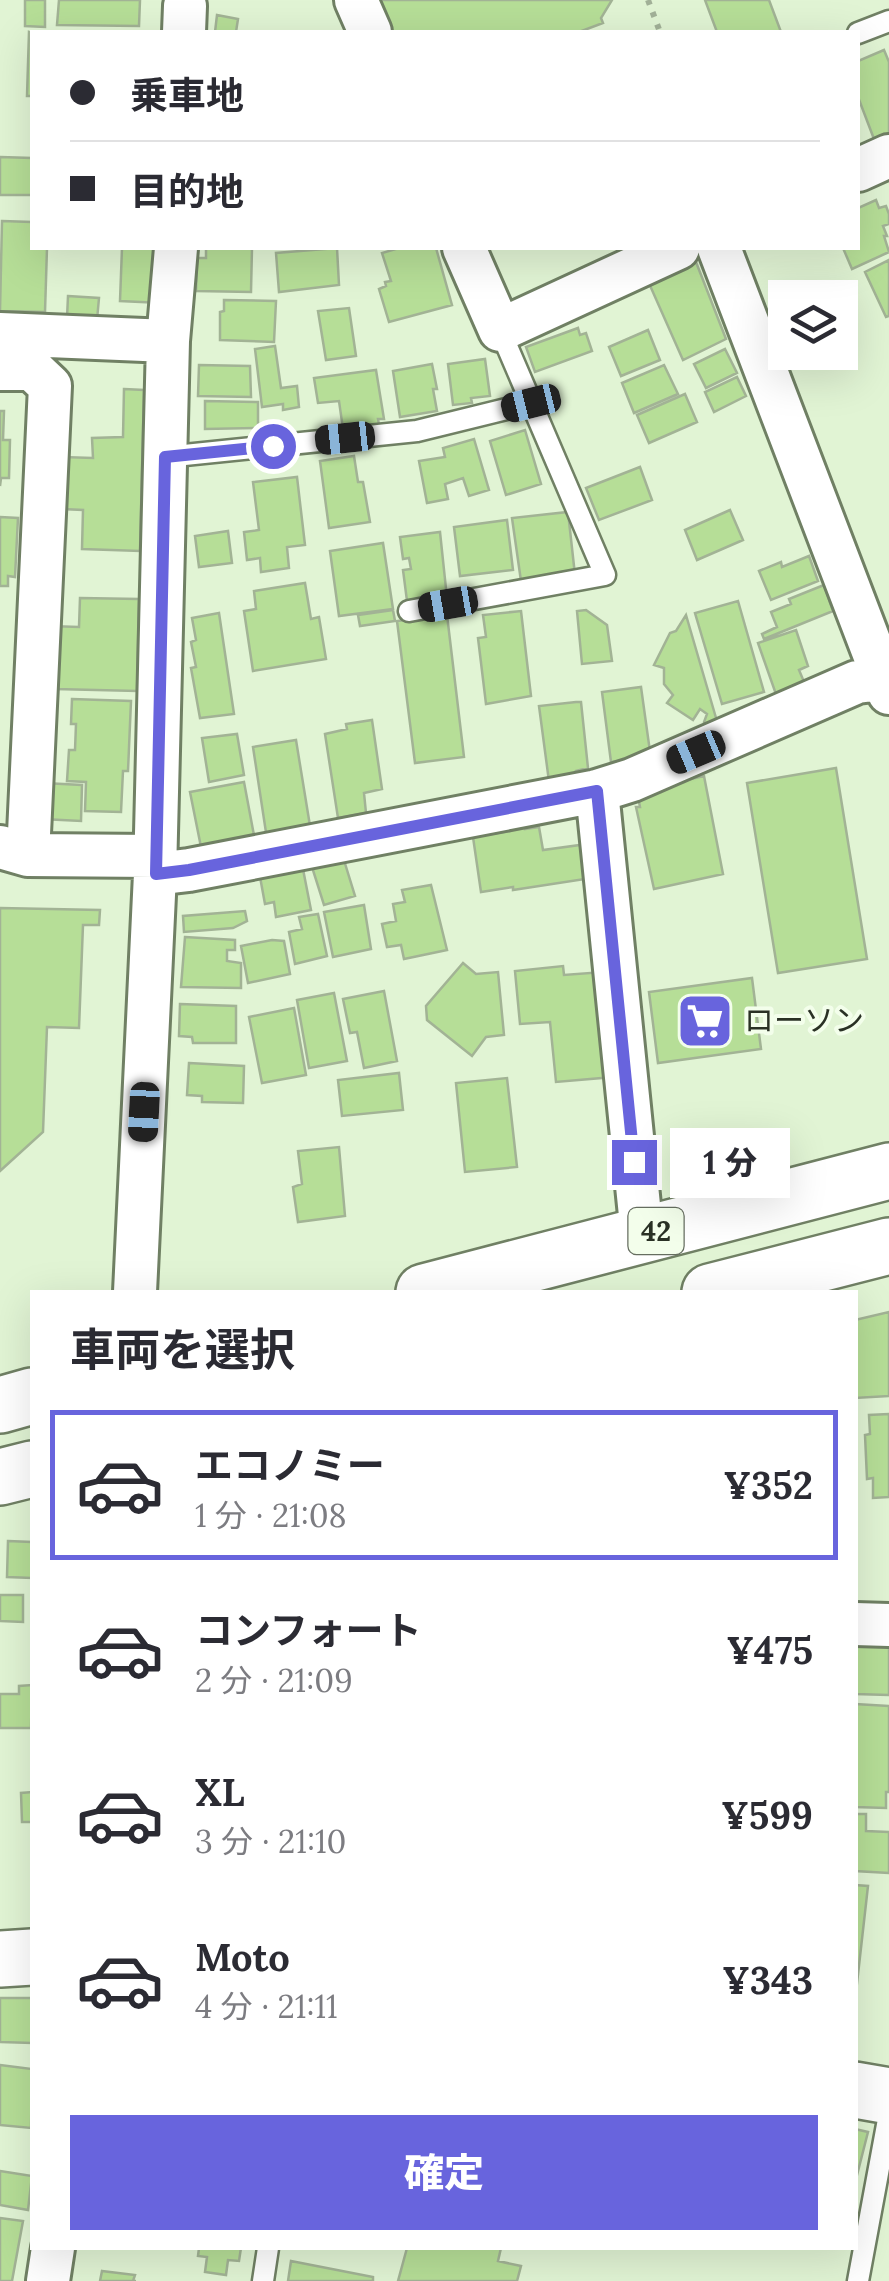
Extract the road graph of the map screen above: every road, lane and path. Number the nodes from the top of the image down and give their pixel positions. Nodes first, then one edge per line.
1 (356, 0) edge
2 (648, 0) edge
3 (889, 21) edge
4 (369, 30) edge
5 (659, 30) edge
6 (860, 32) edge
7 (889, 156) edge
8 (860, 169) edge
9 (176, 250) edge
10 (465, 250) edge
11 (669, 250) edge
12 (720, 250) edge
13 (607, 263) edge
14 (500, 330) junction
15 (0, 334) edge
16 (168, 341) junction
17 (0, 369) edge
18 (531, 403) junction
19 (165, 457) junction
20 (409, 611) dead end
21 (887, 683) edge
22 (597, 791) junction
23 (14, 851) edge
24 (156, 865) junction
25 (889, 1171) edge
26 (642, 1235) junction
27 (889, 1246) edge
28 (135, 1290) edge
29 (432, 1290) edge
30 (718, 1290) edge
31 (30, 1397) edge
32 (0, 1405) edge
33 (30, 1470) edge
34 (0, 1478) edge
35 (858, 1624) edge
36 (889, 1626) edge
37 (30, 1957) edge
38 (0, 1959) edge
39 (858, 2091) edge
40 (889, 2096) edge
41 (889, 2114) edge
42 (54, 2250) edge
43 (268, 2250) edge
44 (48, 2281) edge
45 (263, 2281) edge
46 (858, 2281) edge

1 - 4 street
2 - 5 path
3 - 6 lane
7 - 8 street
9 - 16 street
10 - 14 street
11 - 13 street
12 - 21 street
13 - 14 street
14 - 18 lane
15 - 16 street
16 - 19 street
17 - 23 street
18 - 19 lane
18 - 20 lane
19 - 24 street
21 - 22 street
22 - 24 street
22 - 26 street
23 - 24 street
24 - 28 street
25 - 26 main road, 42
26 - 29 main road, 42
27 - 30 main road
31 - 32 main road
33 - 34 main road
35 - 36 street
37 - 38 main road
39 - 40 main road
41 - 46 lane
42 - 44 street
43 - 45 lane

